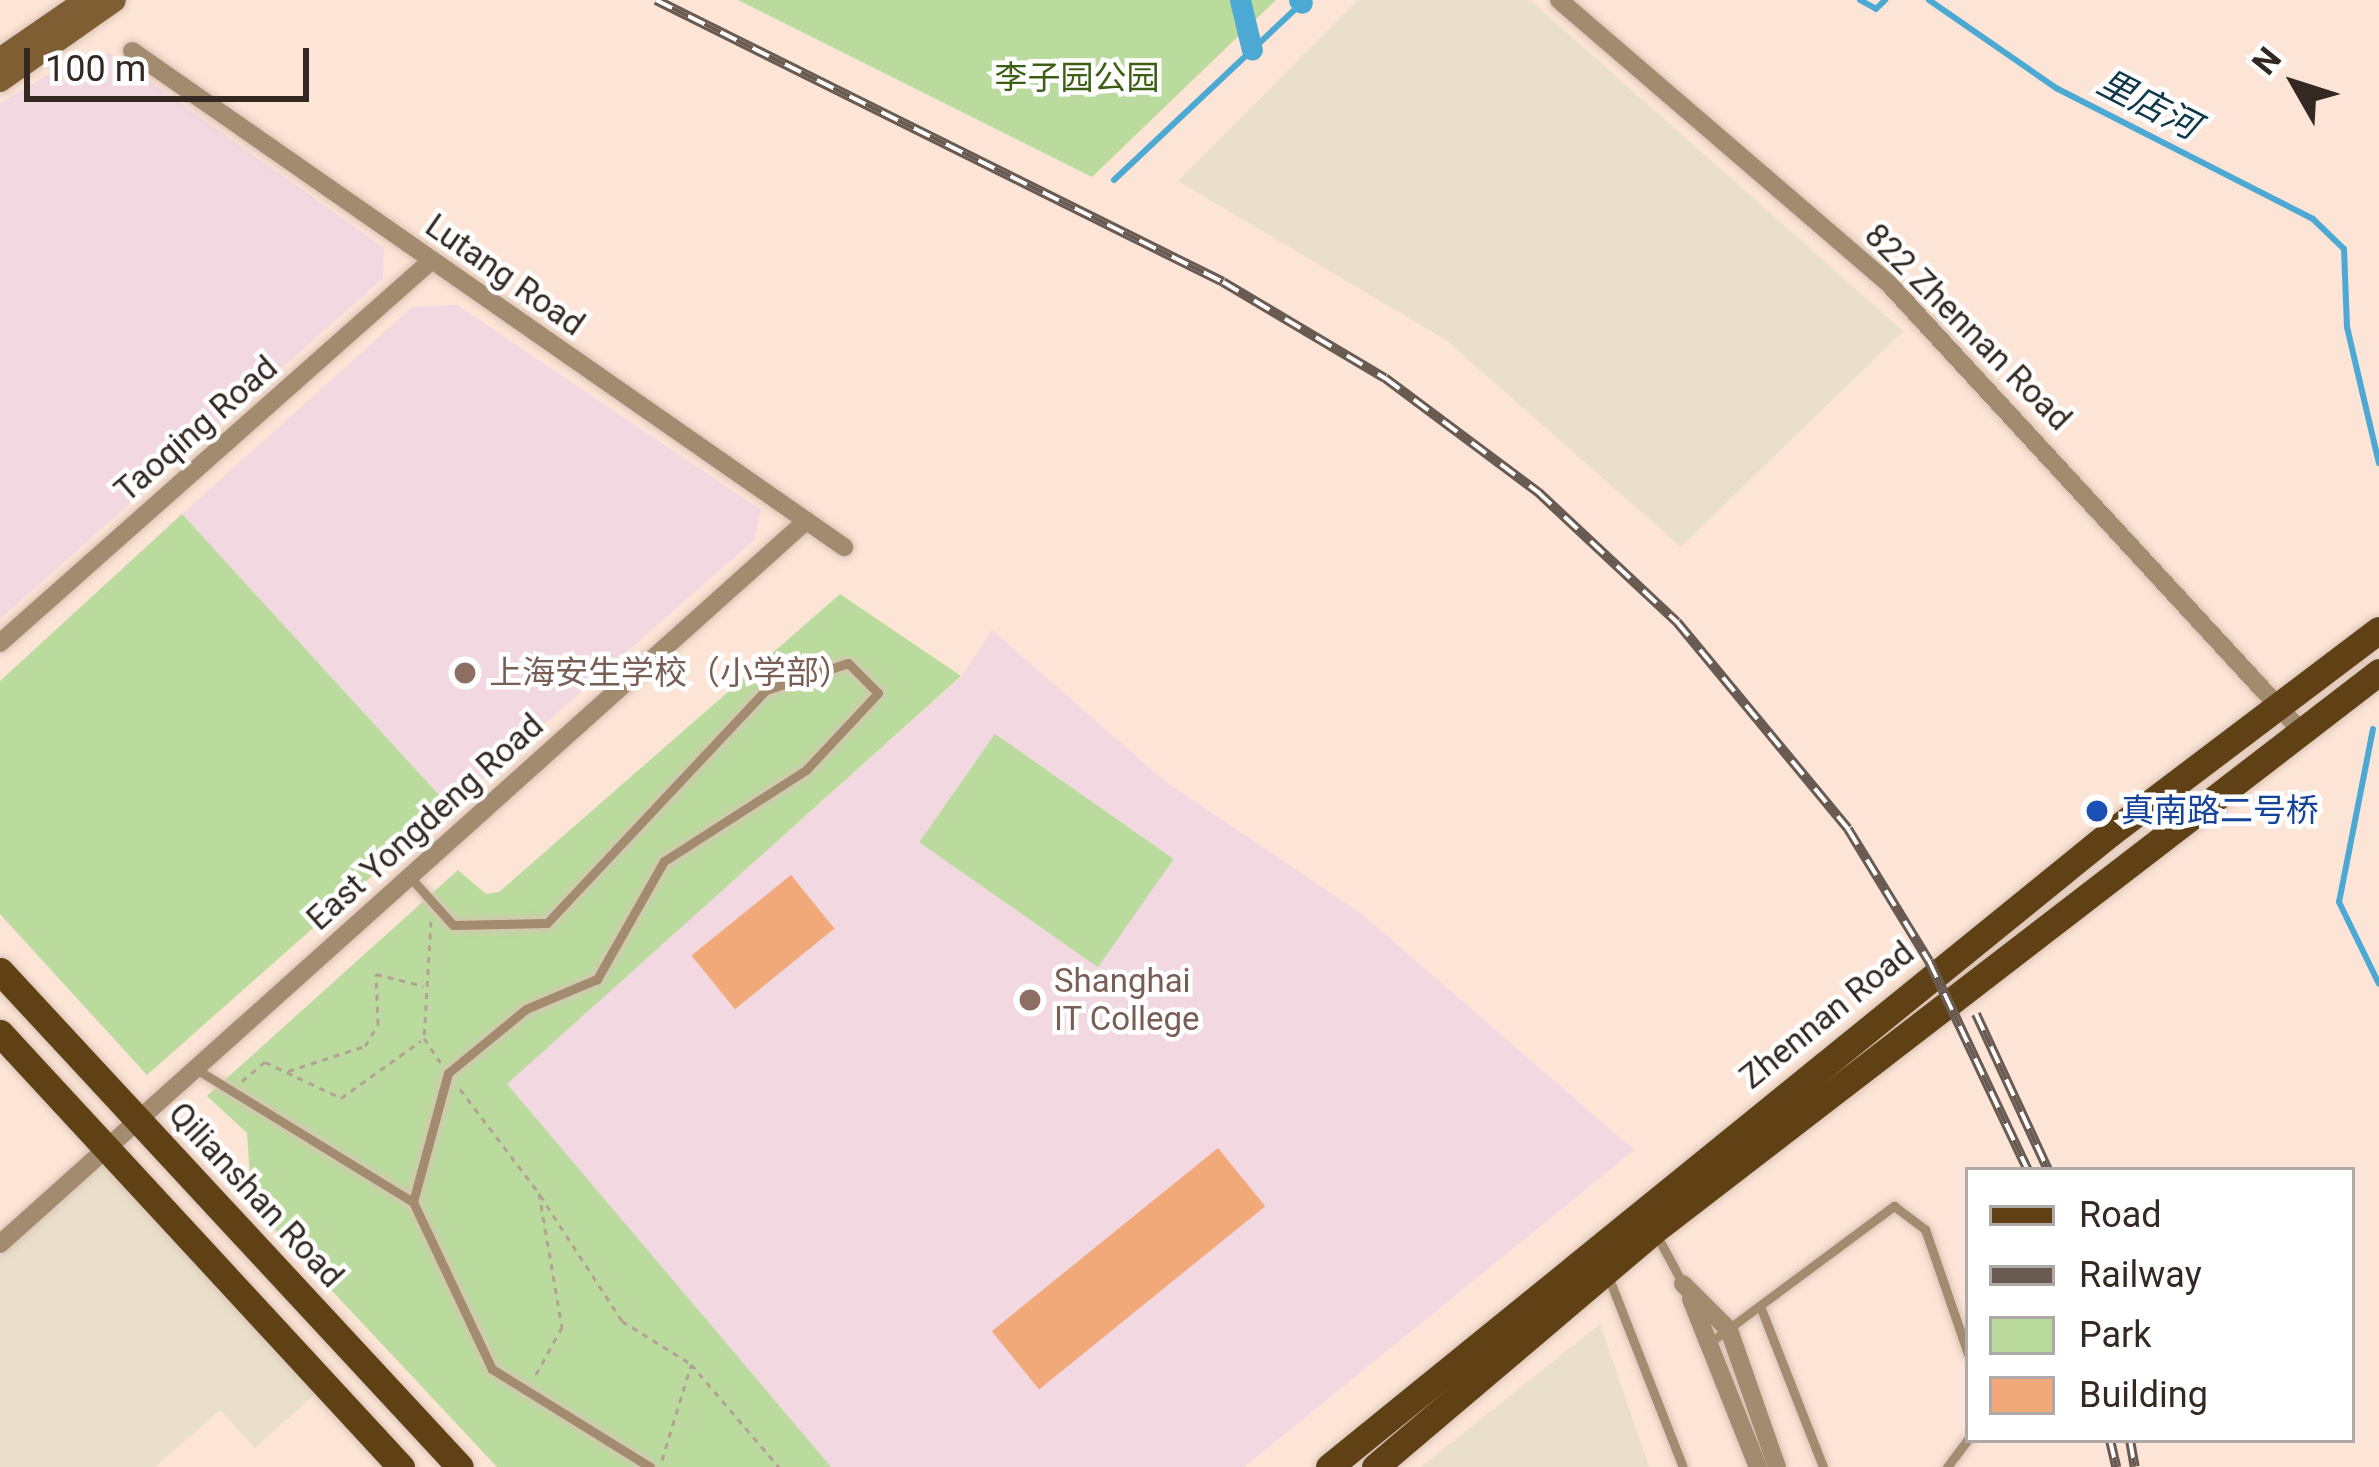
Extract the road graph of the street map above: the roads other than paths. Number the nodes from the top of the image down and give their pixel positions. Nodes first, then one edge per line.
1 (114, 0) edge
2 (1559, 0) edge
3 (68, 5) edge
4 (132, 51) dead end
5 (0, 60) edge
6 (0, 80) edge
7 (432, 260) junction
8 (806, 521) junction
9 (844, 547) dead end
10 (2379, 630) edge
11 (0, 643) edge
12 (2379, 672) edge
13 (2279, 705) junction
14 (2300, 730) junction
15 (409, 876) junction
16 (0, 971) edge
17 (0, 1033) edge
18 (195, 1068) junction
19 (137, 1120) junction
20 (107, 1147) junction
21 (413, 1202) junction
22 (1647, 1222) junction
23 (0, 1244) edge
24 (1602, 1260) junction
25 (1683, 1284) joint
26 (1760, 1306) junction
27 (1720, 1336) junction
28 (1965, 1345) edge
29 (401, 1467) edge
30 (460, 1467) edge
31 (650, 1467) edge
32 (1329, 1467) edge
33 (1375, 1467) edge
34 (1683, 1467) edge
35 (1758, 1467) edge
36 (1778, 1467) edge
37 (1823, 1467) edge

1 - 6 main road
2 - 13 street, 822 Zhennan Road
3 - 5 main road
4 - 7 street, Lutang Road
7 - 8 street, Lutang Road
7 - 11 street, Taoqing Road
8 - 9 street, Lutang Road
8 - 15 street, East Yongdeng Road
10 - 13 main road, Zhennan Road
12 - 14 main road, Zhennan Road
13 - 14 street, 822 Zhennan Road
13 - 22 main road, Zhennan Road
14 - 22 main road, Zhennan Road
15 - 18 street, East Yongdeng Road
15 - 21 lane
16 - 19 main road, Qilianshan Road
17 - 20 main road
18 - 19 street, East Yongdeng Road
18 - 21 lane
19 - 20 street, East Yongdeng Road
19 - 30 main road, Qilianshan Road
20 - 23 street, East Yongdeng Road
20 - 29 main road
21 - 31 lane
22 - 24 main road, Zhennan Road
22 - 25 lane
24 - 32 main road, Zhennan Road
24 - 33 main road, Zhennan Road
24 - 34 lane
25 - 27 street
26 - 27 lane
26 - 28 lane
26 - 37 lane
27 - 35 street
27 - 36 street

